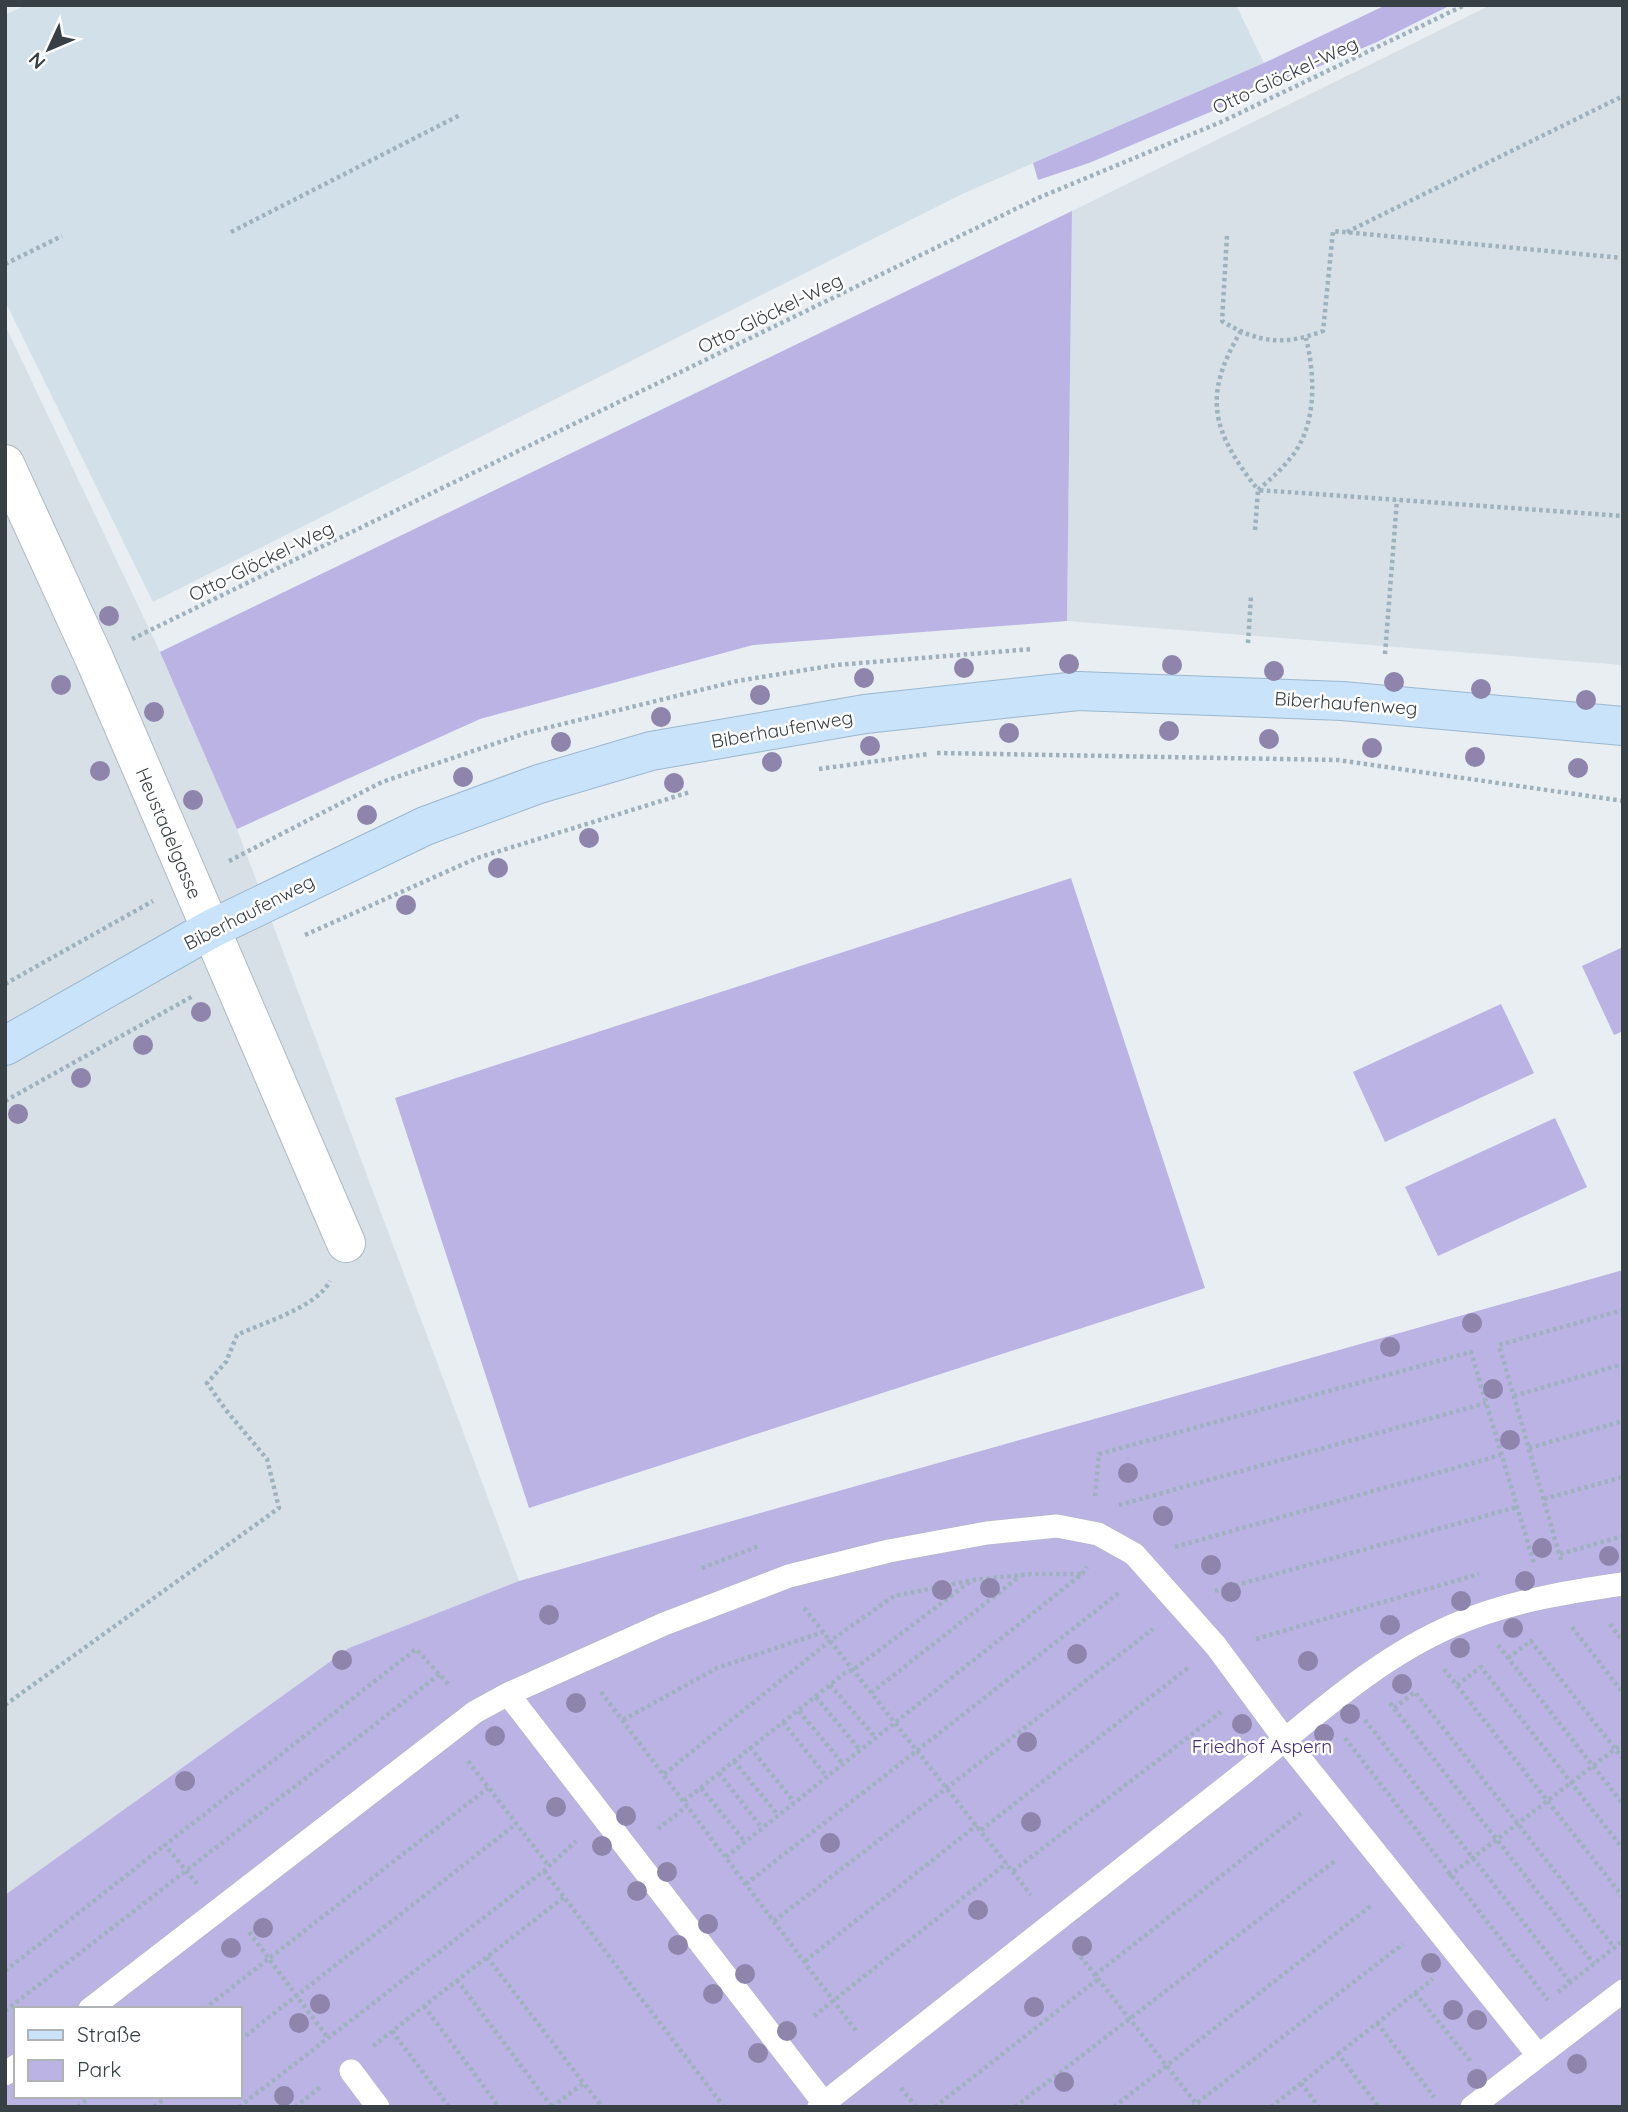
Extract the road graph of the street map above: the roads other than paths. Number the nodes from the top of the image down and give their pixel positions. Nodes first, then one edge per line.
1 (5, 464) edge
2 (1623, 726) edge
3 (211, 929) junction
4 (5, 1046) edge
5 (346, 1243) road end
6 (1623, 1584) edge
7 (508, 1694) junction
8 (1286, 1741) junction
9 (1623, 1991) edge
10 (93, 2007) edge
11 (1538, 2055) junction
12 (351, 2071) dead end
13 (823, 2105) edge
14 (378, 2107) edge
15 (1472, 2107) edge

1 - 3 street, Heustadelgasse
2 - 3 main road, Biberhaufenweg
3 - 4 main road, Biberhaufenweg
3 - 5 street, Heustadelgasse
6 - 8 lane
7 - 8 lane
7 - 10 lane
7 - 13 lane
8 - 11 lane
8 - 13 lane
9 - 11 lane
11 - 15 lane
12 - 14 lane

